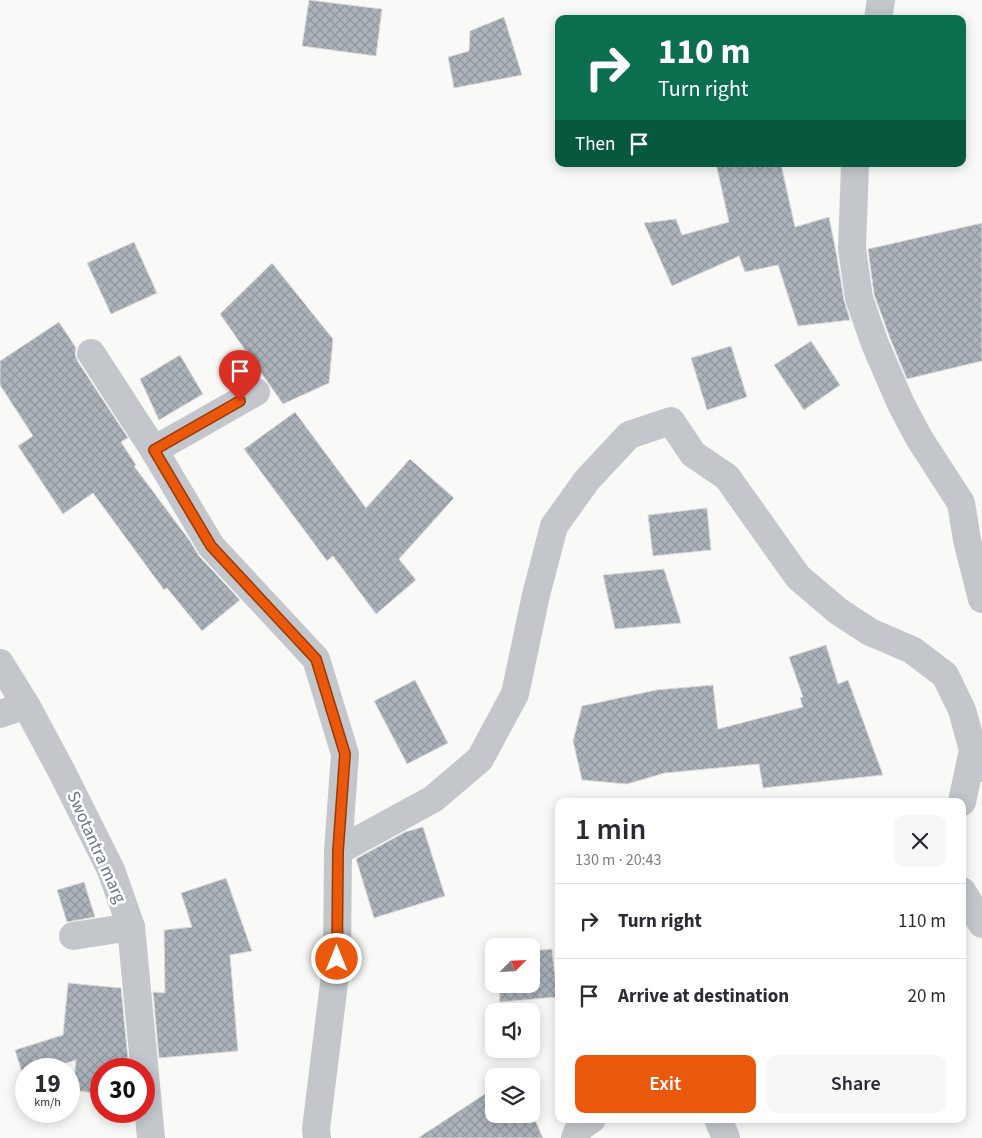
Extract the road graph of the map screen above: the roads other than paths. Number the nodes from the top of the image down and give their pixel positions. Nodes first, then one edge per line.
1 (881, 0) edge
2 (879, 15) edge
3 (855, 167) edge
4 (92, 352) dead end
5 (256, 392) dead end
6 (154, 450) junction
7 (982, 599) edge
8 (0, 663) edge
9 (26, 705) junction
10 (0, 714) edge
11 (979, 751) edge
12 (963, 798) edge
13 (338, 851) junction
14 (966, 898) edge
15 (982, 924) edge
16 (131, 928) junction
17 (73, 936) dead end
18 (586, 1123) edge
19 (720, 1123) edge
20 (151, 1138) edge
21 (317, 1138) edge
22 (575, 1138) edge
23 (726, 1138) edge

1 - 2 street
3 - 7 street
4 - 6 street
5 - 6 street
6 - 13 street
8 - 9 street, Swotantra marg
9 - 10 street
9 - 16 street, Swotantra marg
11 - 12 street
11 - 13 street
13 - 21 street
14 - 15 street
16 - 17 street
16 - 20 street, Swotantra marg
18 - 22 street
19 - 23 street

